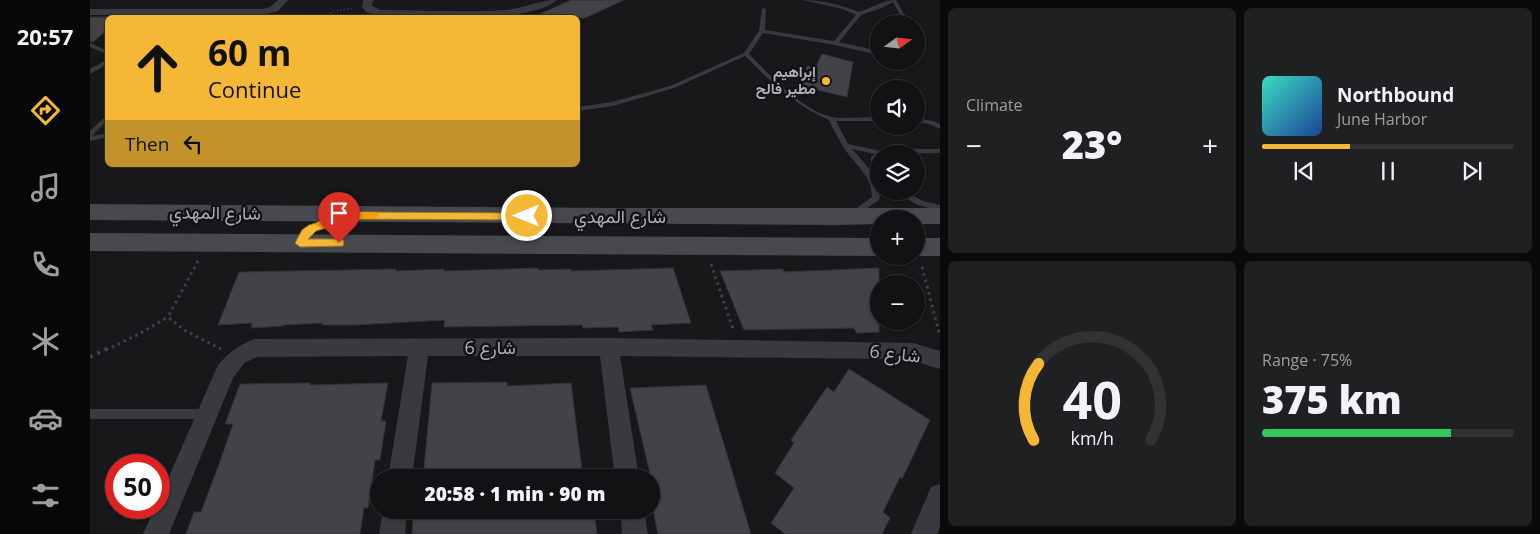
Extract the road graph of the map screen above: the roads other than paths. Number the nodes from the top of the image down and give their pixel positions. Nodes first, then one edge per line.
1 (98, 0) edge
2 (192, 0) edge
3 (283, 0) edge
4 (465, 0) edge
5 (552, 0) edge
6 (805, 0) edge
7 (893, 0) edge
8 (368, 3) edge
9 (90, 7) edge
10 (764, 9) dead end
11 (90, 12) edge
12 (181, 12) junction
13 (462, 13) junction
14 (859, 14) junction
15 (902, 15) edge
16 (762, 31) junction
17 (835, 43) junction
18 (90, 45) edge
19 (105, 52) edge
20 (870, 52) edge
21 (746, 54) junction
22 (105, 63) edge
23 (90, 72) edge
24 (580, 109) edge
25 (105, 119) edge
26 (832, 119) junction
27 (870, 119) edge
28 (925, 121) edge
29 (940, 127) edge
30 (90, 136) edge
31 (105, 136) edge
32 (90, 140) edge
33 (845, 145) junction
34 (925, 151) edge
35 (940, 151) edge
36 (870, 152) edge
37 (914, 200) edge
38 (940, 208) edge
39 (90, 212) edge
40 (225, 213) junction
41 (354, 215) junction
42 (850, 216) junction
43 (940, 216) edge
44 (90, 242) edge
45 (168, 242) junction
46 (300, 243) junction
47 (870, 246) edge
48 (925, 247) edge
49 (940, 247) edge
50 (609, 347) junction
51 (419, 348) junction
52 (940, 360) edge
53 (90, 414) edge
54 (208, 414) junction
55 (401, 469) edge
56 (626, 469) edge
57 (940, 496) edge
58 (394, 519) edge
59 (633, 519) edge
60 (156, 534) edge
61 (392, 534) edge
62 (635, 534) edge
63 (924, 534) edge

1 - 9 street
2 - 12 street
3 - 12 street
4 - 13 street
5 - 13 street
6 - 14 lane
7 - 14 lane
7 - 15 lane
8 - 13 street
10 - 16 lane
11 - 12 street
14 - 17 lane
16 - 17 lane
16 - 21 lane
17 - 20 lane
18 - 19 lane
21 - 24 lane
21 - 26 lane
22 - 23 lane
25 - 30 lane
26 - 27 lane
26 - 33 lane
28 - 29 lane
31 - 32 lane
33 - 36 lane
33 - 42 lane
34 - 35 lane
37 - 38 lane
39 - 40 main road, شارع المهدي
40 - 41 main road, شارع المهدي
40 - 45 main road
41 - 42 main road, شارع المهدي
41 - 46 main road
42 - 43 main road, شارع المهدي
44 - 45 main road, شارع المهدي
45 - 46 main road, شارع المهدي
46 - 47 main road, شارع المهدي
48 - 49 main road
50 - 51 street, شارع 6
50 - 52 street, شارع 6
50 - 56 street
51 - 54 street, شارع 6
51 - 55 street
53 - 54 lane
54 - 60 street
57 - 63 street
58 - 61 street
59 - 62 street

